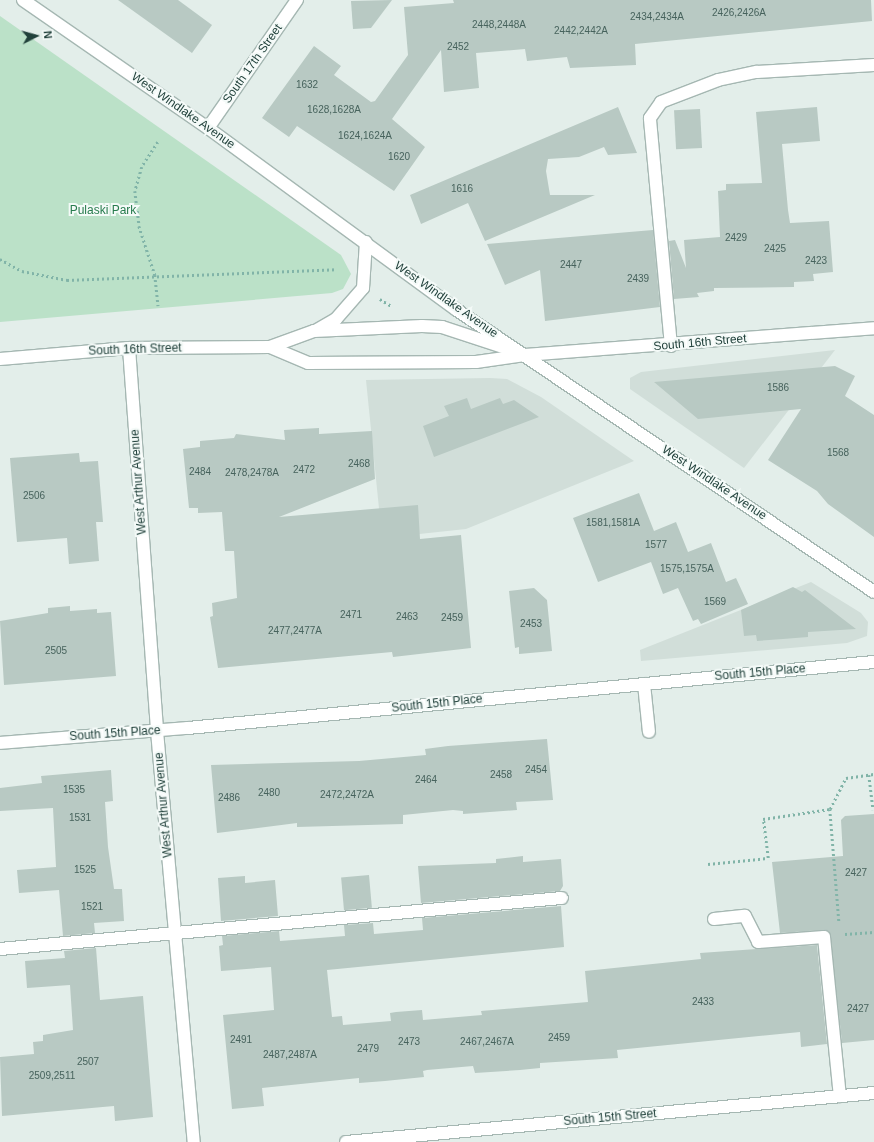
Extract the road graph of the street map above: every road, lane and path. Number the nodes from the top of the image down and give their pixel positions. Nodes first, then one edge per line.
1 (23, 0) edge
2 (297, 0) edge
3 (874, 65) edge
4 (208, 128) junction
5 (158, 142) dead end
6 (366, 242) junction
7 (0, 259) edge
8 (337, 269) dead end
9 (155, 275) junction
10 (376, 296) dead end
11 (158, 306) dead end
12 (391, 306) dead end
13 (874, 328) edge
14 (314, 331) junction
15 (671, 346) junction
16 (270, 347) junction
17 (130, 348) junction
18 (525, 355) junction
19 (0, 359) edge
20 (874, 592) edge
21 (874, 662) edge
22 (644, 684) junction
23 (157, 731) junction
24 (649, 732) dead end
25 (0, 743) edge
26 (874, 774) edge
27 (869, 775) junction
28 (830, 809) junction
29 (873, 810) dead end
30 (708, 864) dead end
31 (562, 898) dead end
32 (714, 920) dead end
33 (874, 932) edge
34 (175, 934) junction
35 (0, 949) edge
36 (874, 1093) edge
37 (840, 1096) junction
38 (398, 1140) edge
39 (194, 1142) edge
40 (346, 1142) edge

1 - 4 street, West Windlake Avenue
2 - 4 street, South 17th Street
3 - 15 street
4 - 6 street, West Windlake Avenue
5 - 9 path
6 - 14 street
6 - 18 street, West Windlake Avenue
7 - 9 path
8 - 9 path
9 - 11 path
10 - 12 path
13 - 15 street, South 16th Street
14 - 16 street, South 16th Street
14 - 18 street, South 16th Street
15 - 18 street, South 16th Street
16 - 17 street, South 16th Street
16 - 18 street, South 16th Street
17 - 19 street, South 16th Street
17 - 23 street, West Arthur Avenue
18 - 20 street, West Windlake Avenue
21 - 22 street, South 15th Place
22 - 23 street, South 15th Place
22 - 24 street
23 - 25 street, South 15th Place
23 - 34 street, West Arthur Avenue
26 - 27 path
27 - 28 path
27 - 29 path
28 - 30 path
28 - 33 path
31 - 34 street
32 - 37 street
34 - 35 street
34 - 39 street, West Arthur Avenue
36 - 37 street, South 15th Street
37 - 38 street, South 15th Street
38 - 40 street, South 15th Street

